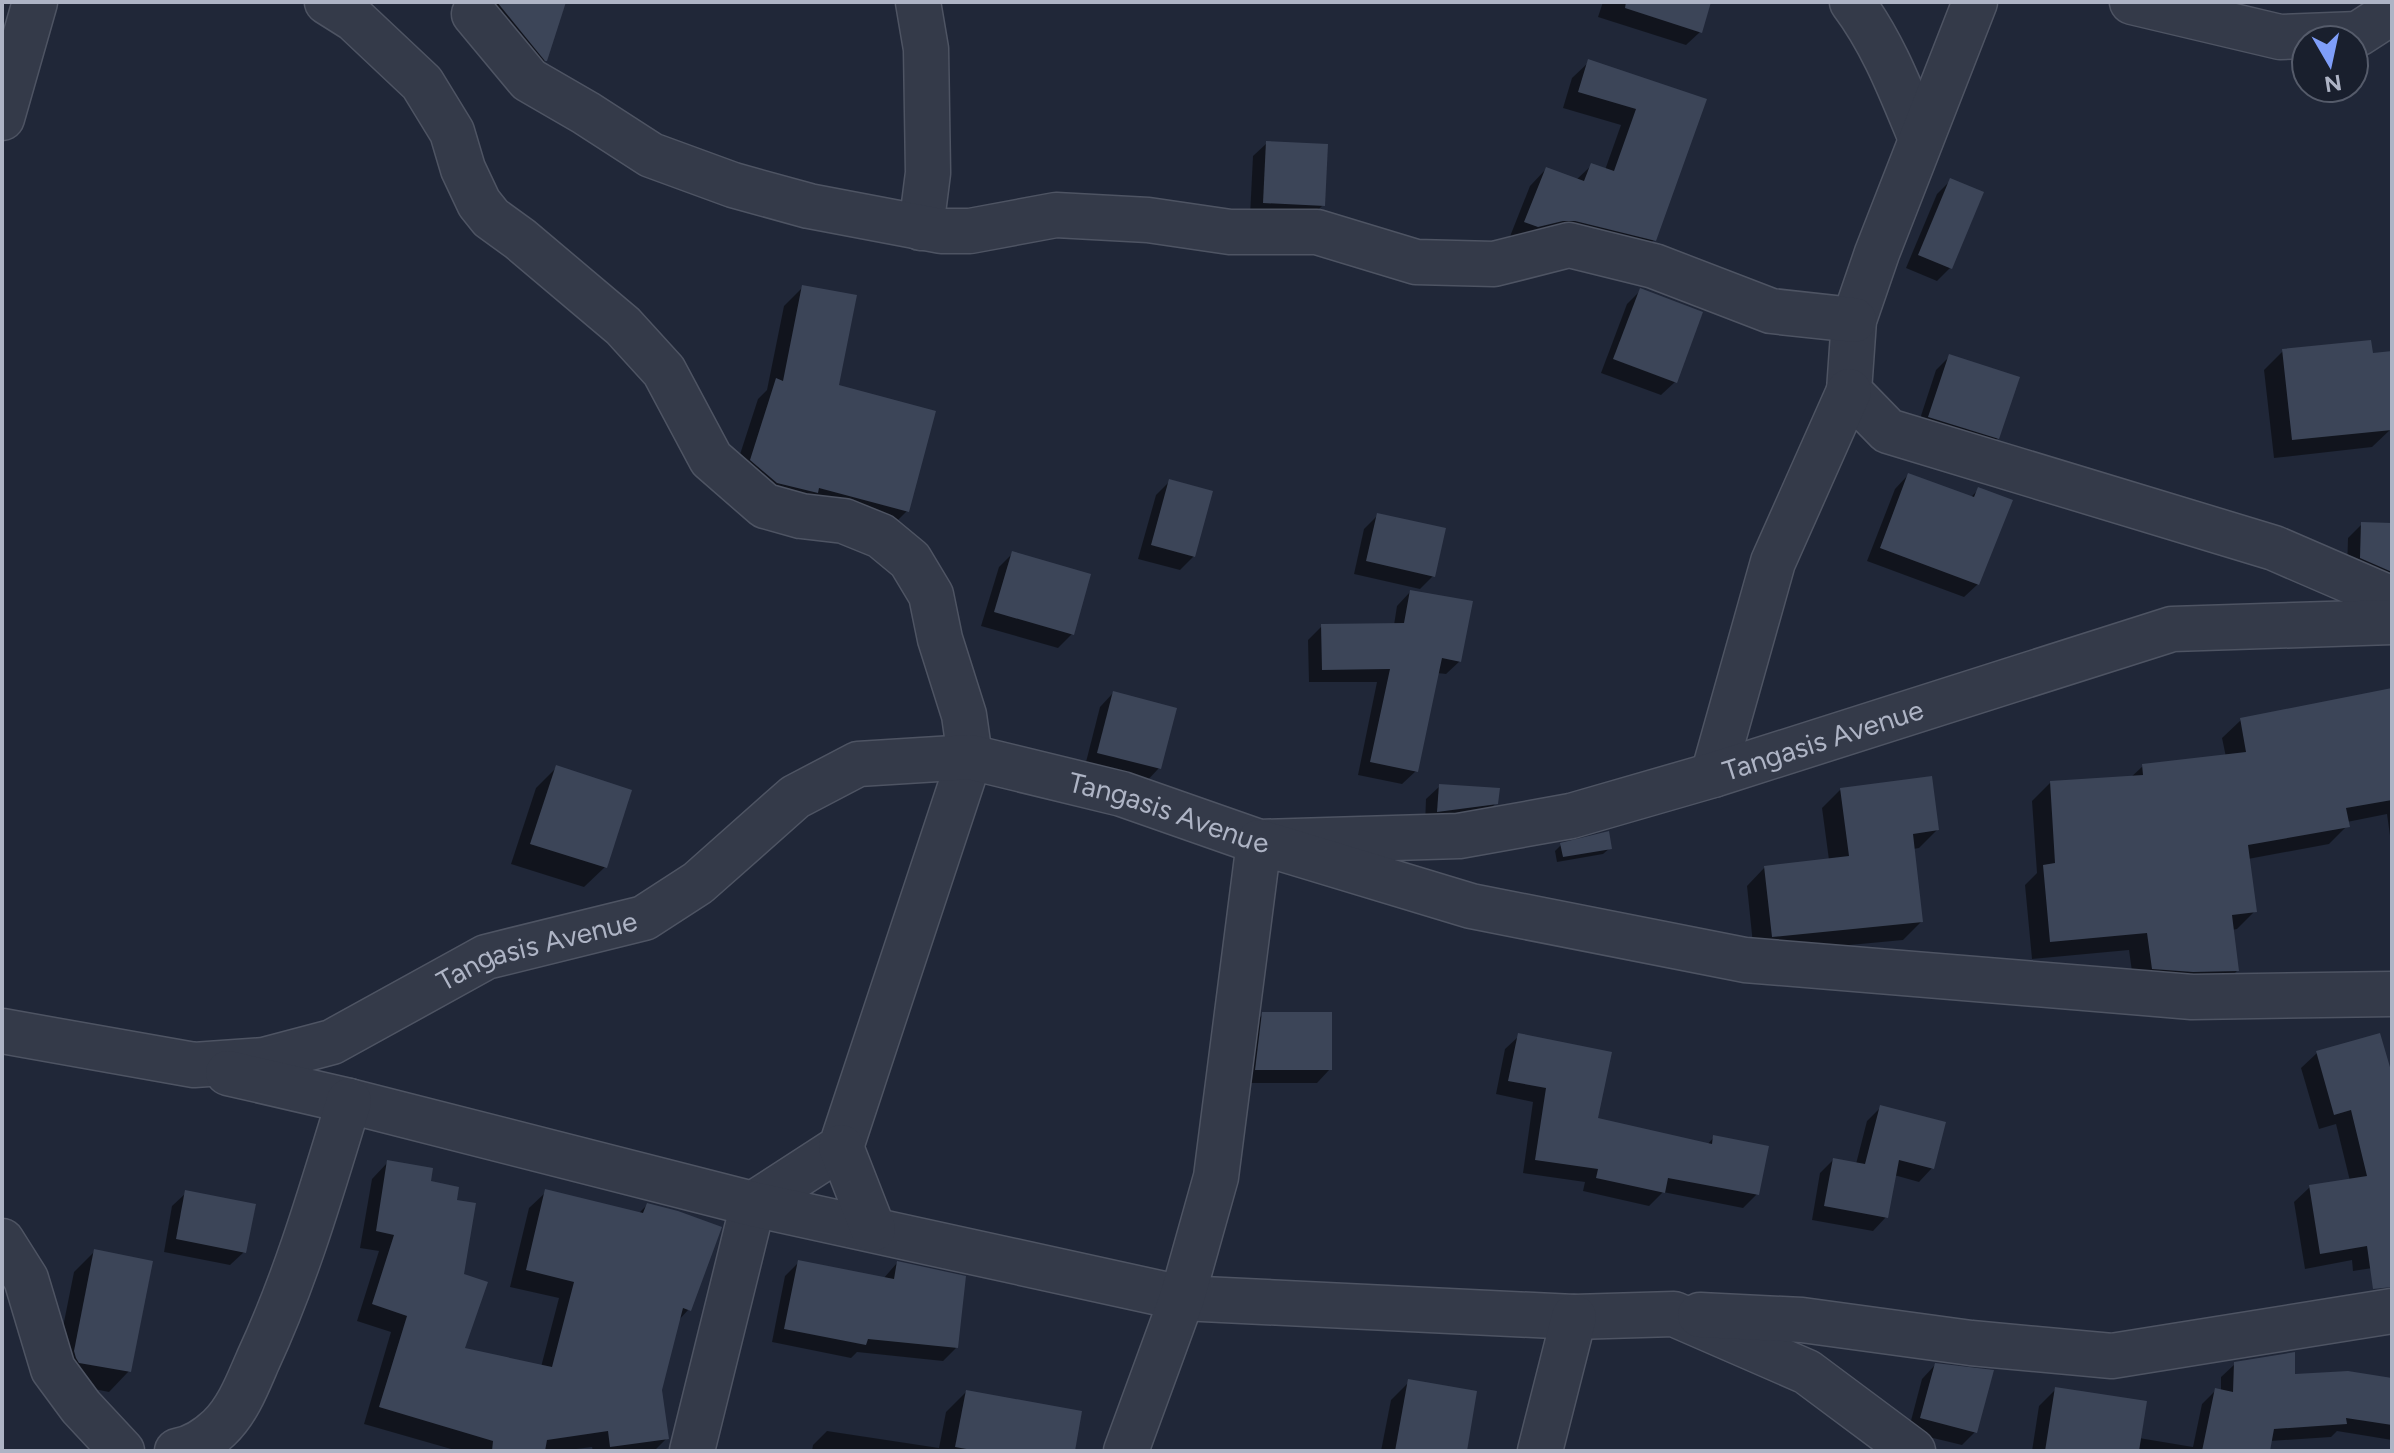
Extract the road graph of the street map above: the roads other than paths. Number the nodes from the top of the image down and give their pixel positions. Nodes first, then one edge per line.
1 (35, 2) edge
2 (327, 2) edge
3 (918, 2) edge
4 (1852, 2) edge
5 (1975, 2) edge
6 (2132, 2) edge
7 (2392, 12) edge
8 (474, 14) dead end
9 (2, 118) edge
10 (1921, 139) junction
11 (921, 228) junction
12 (1854, 320) junction
13 (1849, 391) junction
14 (2392, 599) edge
15 (2392, 622) edge
16 (970, 757) junction
17 (1713, 775) junction
18 (1259, 842) junction
19 (2392, 994) edge
20 (2, 1031) edge
21 (194, 1065) junction
22 (349, 1101) junction
23 (841, 1147) junction
24 (753, 1204) junction
25 (873, 1229) junction
26 (2, 1241) edge
27 (1182, 1298) junction
28 (2392, 1311) edge
29 (1674, 1314) junction
30 (1574, 1317) junction
31 (122, 1451) edge
32 (177, 1451) edge
33 (692, 1451) edge
34 (1126, 1451) edge
35 (1540, 1451) edge
36 (1913, 1451) edge

1 - 9 street
2 - 16 street
3 - 11 street
4 - 10 street
5 - 10 street
6 - 7 street
8 - 11 street
10 - 12 street
11 - 12 street
12 - 13 street
13 - 14 street
13 - 17 street
15 - 17 street, Tangasis Avenue
16 - 18 street, Tangasis Avenue
16 - 21 street, Tangasis Avenue
16 - 23 street
17 - 18 street, Tangasis Avenue
18 - 19 street
18 - 27 street
20 - 21 street, Tangasis Avenue
21 - 22 street
22 - 24 street
22 - 32 street
23 - 24 street
23 - 25 street
24 - 25 street
24 - 33 street
25 - 27 street
26 - 31 street
27 - 30 street
27 - 34 street
28 - 29 street
29 - 30 street
29 - 36 street
30 - 35 street

